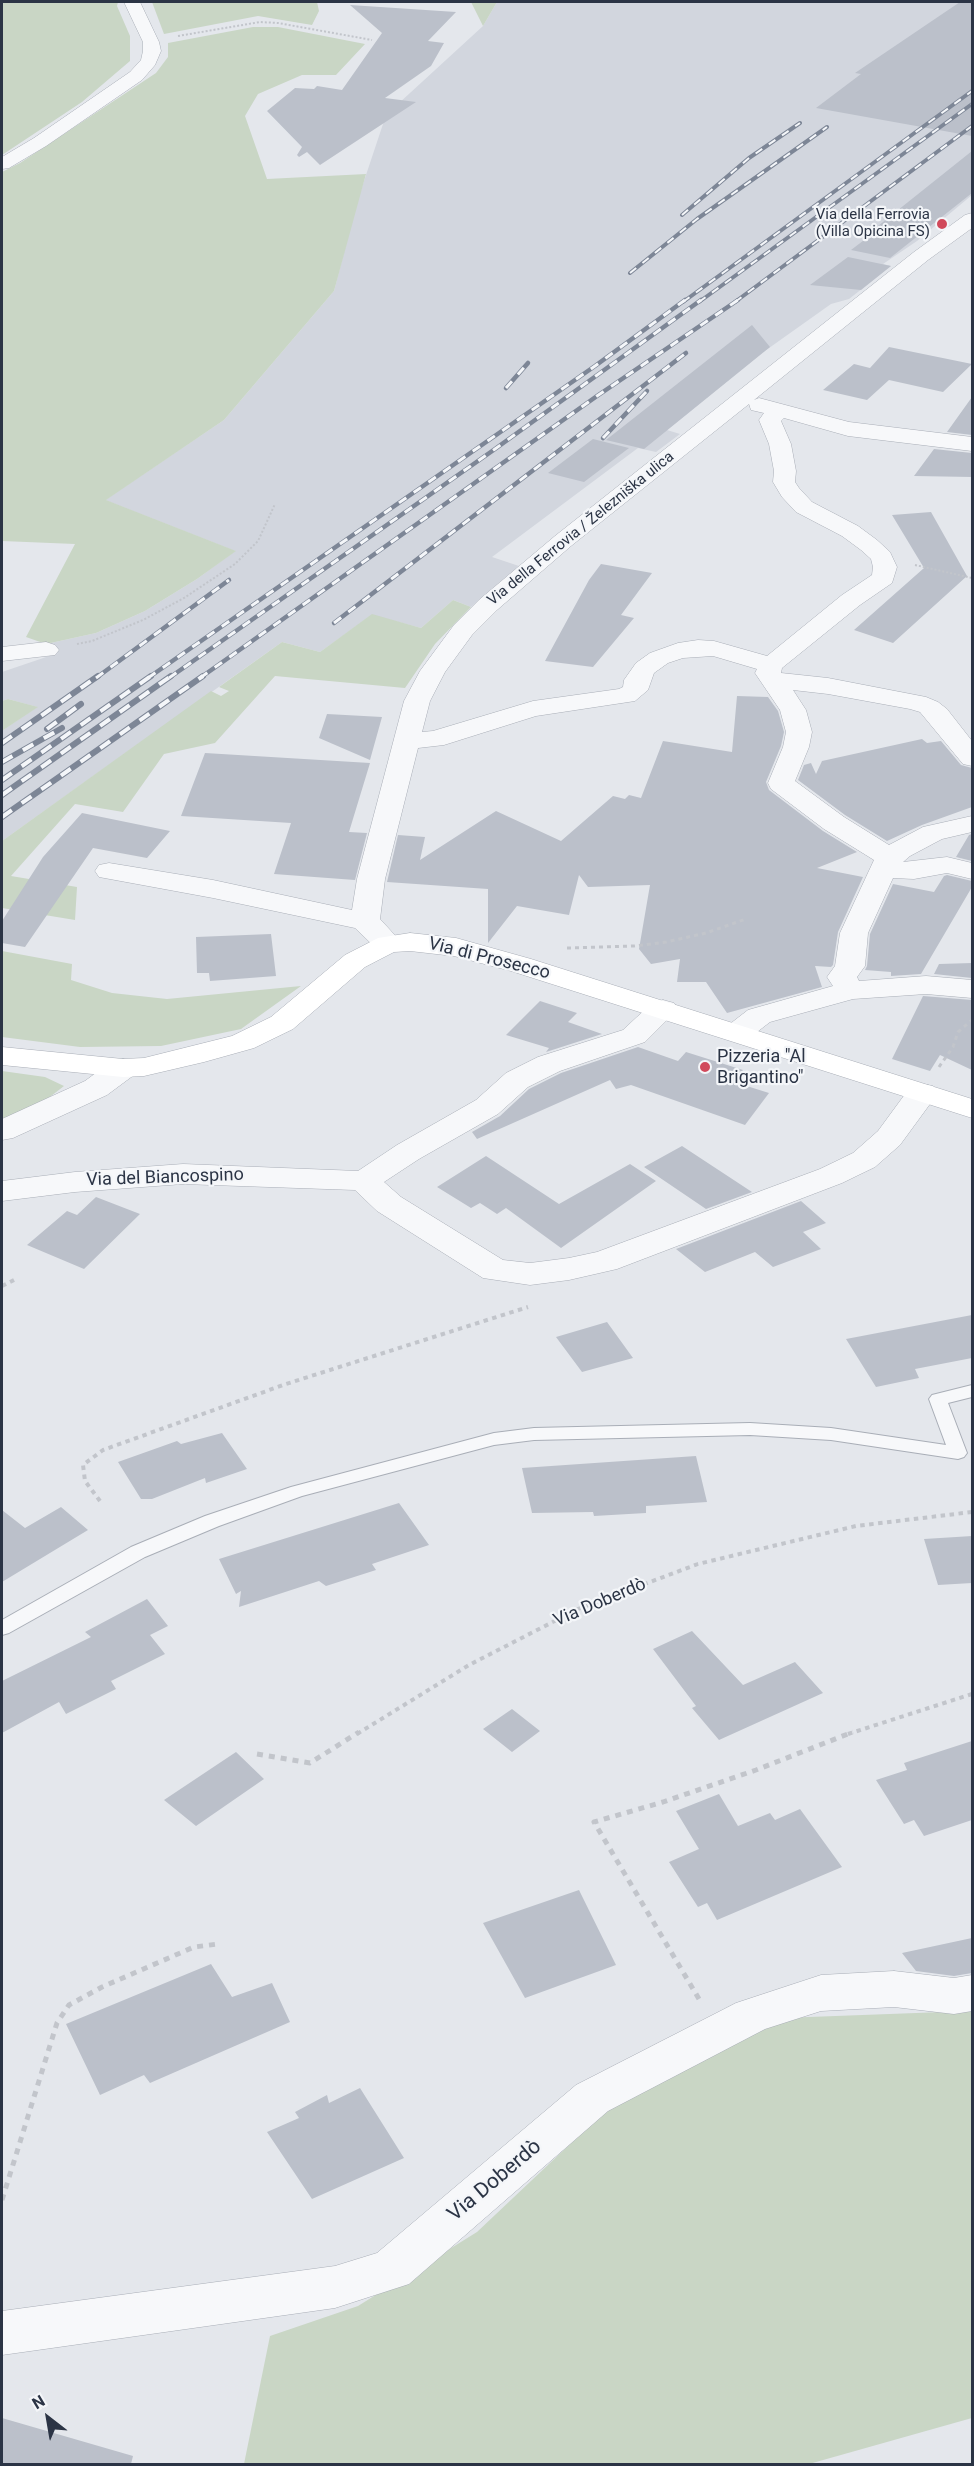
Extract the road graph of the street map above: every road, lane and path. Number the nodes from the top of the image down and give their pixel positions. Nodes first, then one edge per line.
1 (132, 2) edge
2 (372, 40) dead end
3 (151, 42) junction
4 (2, 164) edge
5 (972, 219) edge
6 (741, 400) junction
7 (779, 411) junction
8 (972, 444) edge
9 (275, 504) dead end
10 (882, 557) junction
11 (972, 578) edge
12 (46, 650) joint
13 (2, 654) edge
14 (772, 673) junction
15 (406, 741) junction
16 (972, 758) edge
17 (972, 824) edge
18 (888, 861) junction
19 (109, 871) dead end
20 (972, 871) edge
21 (746, 919) dead end
22 (365, 921) junction
23 (388, 944) junction
24 (521, 965) junction
25 (972, 988) edge
26 (851, 990) junction
27 (663, 1009) junction
28 (972, 1020) edge
29 (737, 1033) junction
30 (2, 1056) edge
31 (123, 1068) junction
32 (922, 1093) junction
33 (972, 1109) edge
34 (2, 1131) edge
35 (364, 1181) junction
36 (2, 1191) edge
37 (14, 1280) dead end
38 (2, 1286) edge
39 (531, 1306) dead end
40 (972, 1391) edge
41 (100, 1501) dead end
42 (972, 1512) edge
43 (2, 1628) edge
44 (972, 1694) edge
45 (257, 1754) dead end
46 (218, 1944) dead end
47 (972, 1993) edge
48 (719, 2033) junction
49 (2, 2200) edge
50 (2, 2333) edge

1 - 3 street
2 - 3 path
3 - 4 street
5 - 6 street, Via della Ferrovia / Železniška ulica
6 - 7 street
6 - 15 street, Via della Ferrovia / Železniška ulica
7 - 8 street
7 - 10 street
9 - 12 path
10 - 11 path
10 - 14 street
12 - 13 street
14 - 15 street
14 - 16 street
14 - 18 street
15 - 22 street, Via della Ferrovia / Železniška ulica
17 - 18 street
18 - 20 street
18 - 26 street
19 - 22 street
21 - 24 path
22 - 23 street
23 - 24 main road, Via di Prosecco
23 - 31 main road, Via di Prosecco
24 - 27 main road, Via di Prosecco
25 - 26 street
26 - 29 street
27 - 29 main road, Via di Prosecco
27 - 35 street
28 - 32 path
29 - 32 main road, Via di Prosecco
30 - 31 main road, Via di Prosecco
31 - 34 street
32 - 33 main road, Via di Prosecco
32 - 35 street
35 - 36 street, Via del Biancospino
37 - 38 path
39 - 41 path
40 - 43 lane
42 - 45 path, Via Doberdò
44 - 48 path
46 - 49 path
47 - 48 street, Via Doberdò
48 - 50 street, Via Doberdò

